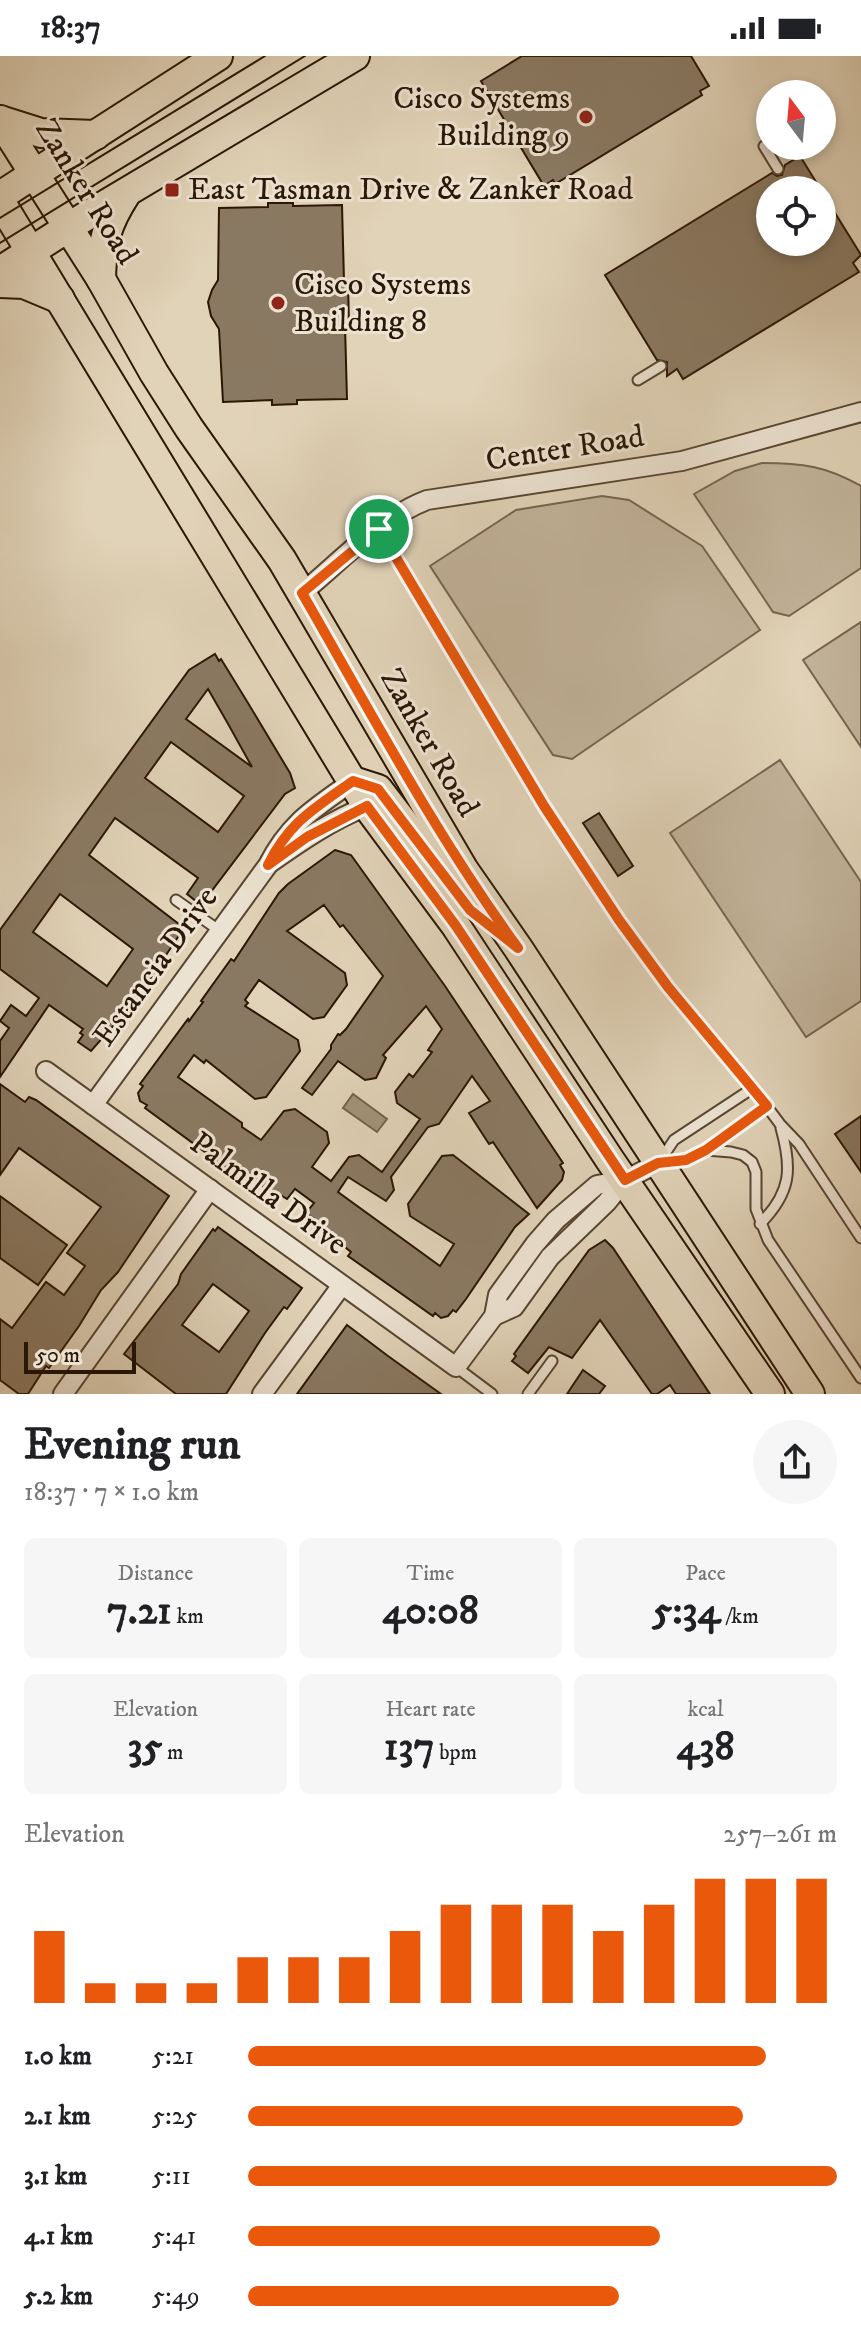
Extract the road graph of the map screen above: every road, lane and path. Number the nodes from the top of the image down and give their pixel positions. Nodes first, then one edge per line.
1 (218, 56) edge
2 (355, 56) edge
3 (0, 120) edge
4 (96, 135) junction
5 (773, 160) edge
6 (778, 169) dead end
7 (34, 175) junction
8 (127, 192) junction
9 (0, 198) edge
10 (68, 228) junction
11 (31, 251) junction
12 (0, 271) edge
13 (101, 279) junction
14 (0, 283) edge
15 (60, 299) junction
16 (661, 366) dead end
17 (638, 380) dead end
18 (861, 412) edge
19 (379, 529) junction
20 (302, 593) junction
21 (353, 781) junction
22 (367, 806) junction
23 (268, 865) junction
24 (176, 900) dead end
25 (220, 931) junction
26 (518, 948) junction
27 (46, 1071) dead end
28 (753, 1088) junction
29 (93, 1105) junction
30 (767, 1106) junction
31 (780, 1124) junction
32 (706, 1150) junction
33 (658, 1163) junction
34 (625, 1180) junction
35 (210, 1189) junction
36 (760, 1224) junction
37 (861, 1238) edge
38 (342, 1285) junction
39 (552, 1361) dead end
40 (456, 1367) junction
41 (861, 1378) edge
42 (63, 1394) edge
43 (262, 1394) edge
44 (492, 1394) edge
45 (528, 1394) edge
46 (770, 1394) edge
47 (810, 1394) edge

1 - 4 main road
2 - 8 main road
3 - 4 main road
3 - 7 main road, Zanker Road
4 - 7 main road
5 - 6 lane
7 - 9 main road
7 - 10 main road, Zanker Road
8 - 10 main road
8 - 13 main road
9 - 11 main road
10 - 11 main road
10 - 13 main road, Zanker Road
11 - 12 main road
11 - 15 main road
13 - 20 main road, Zanker Road
14 - 15 main road
15 - 21 main road
16 - 17 lane
18 - 19 street, Center Road
19 - 20 street, Center Road
19 - 28 lane
20 - 26 main road, Zanker Road
21 - 22 main road
21 - 23 street, Estancia Drive
21 - 26 main road
22 - 23 street, Estancia Drive
22 - 34 main road
23 - 25 street, Estancia Drive
24 - 25 lane
25 - 29 street, Estancia Drive
26 - 33 main road, Zanker Road
27 - 29 street, Palmilla Drive
28 - 30 lane
28 - 33 lane
29 - 35 street, Palmilla Drive
30 - 31 lane
30 - 32 lane
31 - 36 lane
31 - 37 lane
32 - 33 lane
32 - 36 lane
33 - 34 street
33 - 47 main road, Zanker Road
34 - 40 street
34 - 46 main road
35 - 38 street, Palmilla Drive
35 - 42 street
36 - 41 lane
38 - 40 street, Palmilla Drive
38 - 43 street
39 - 45 lane
40 - 44 lane

